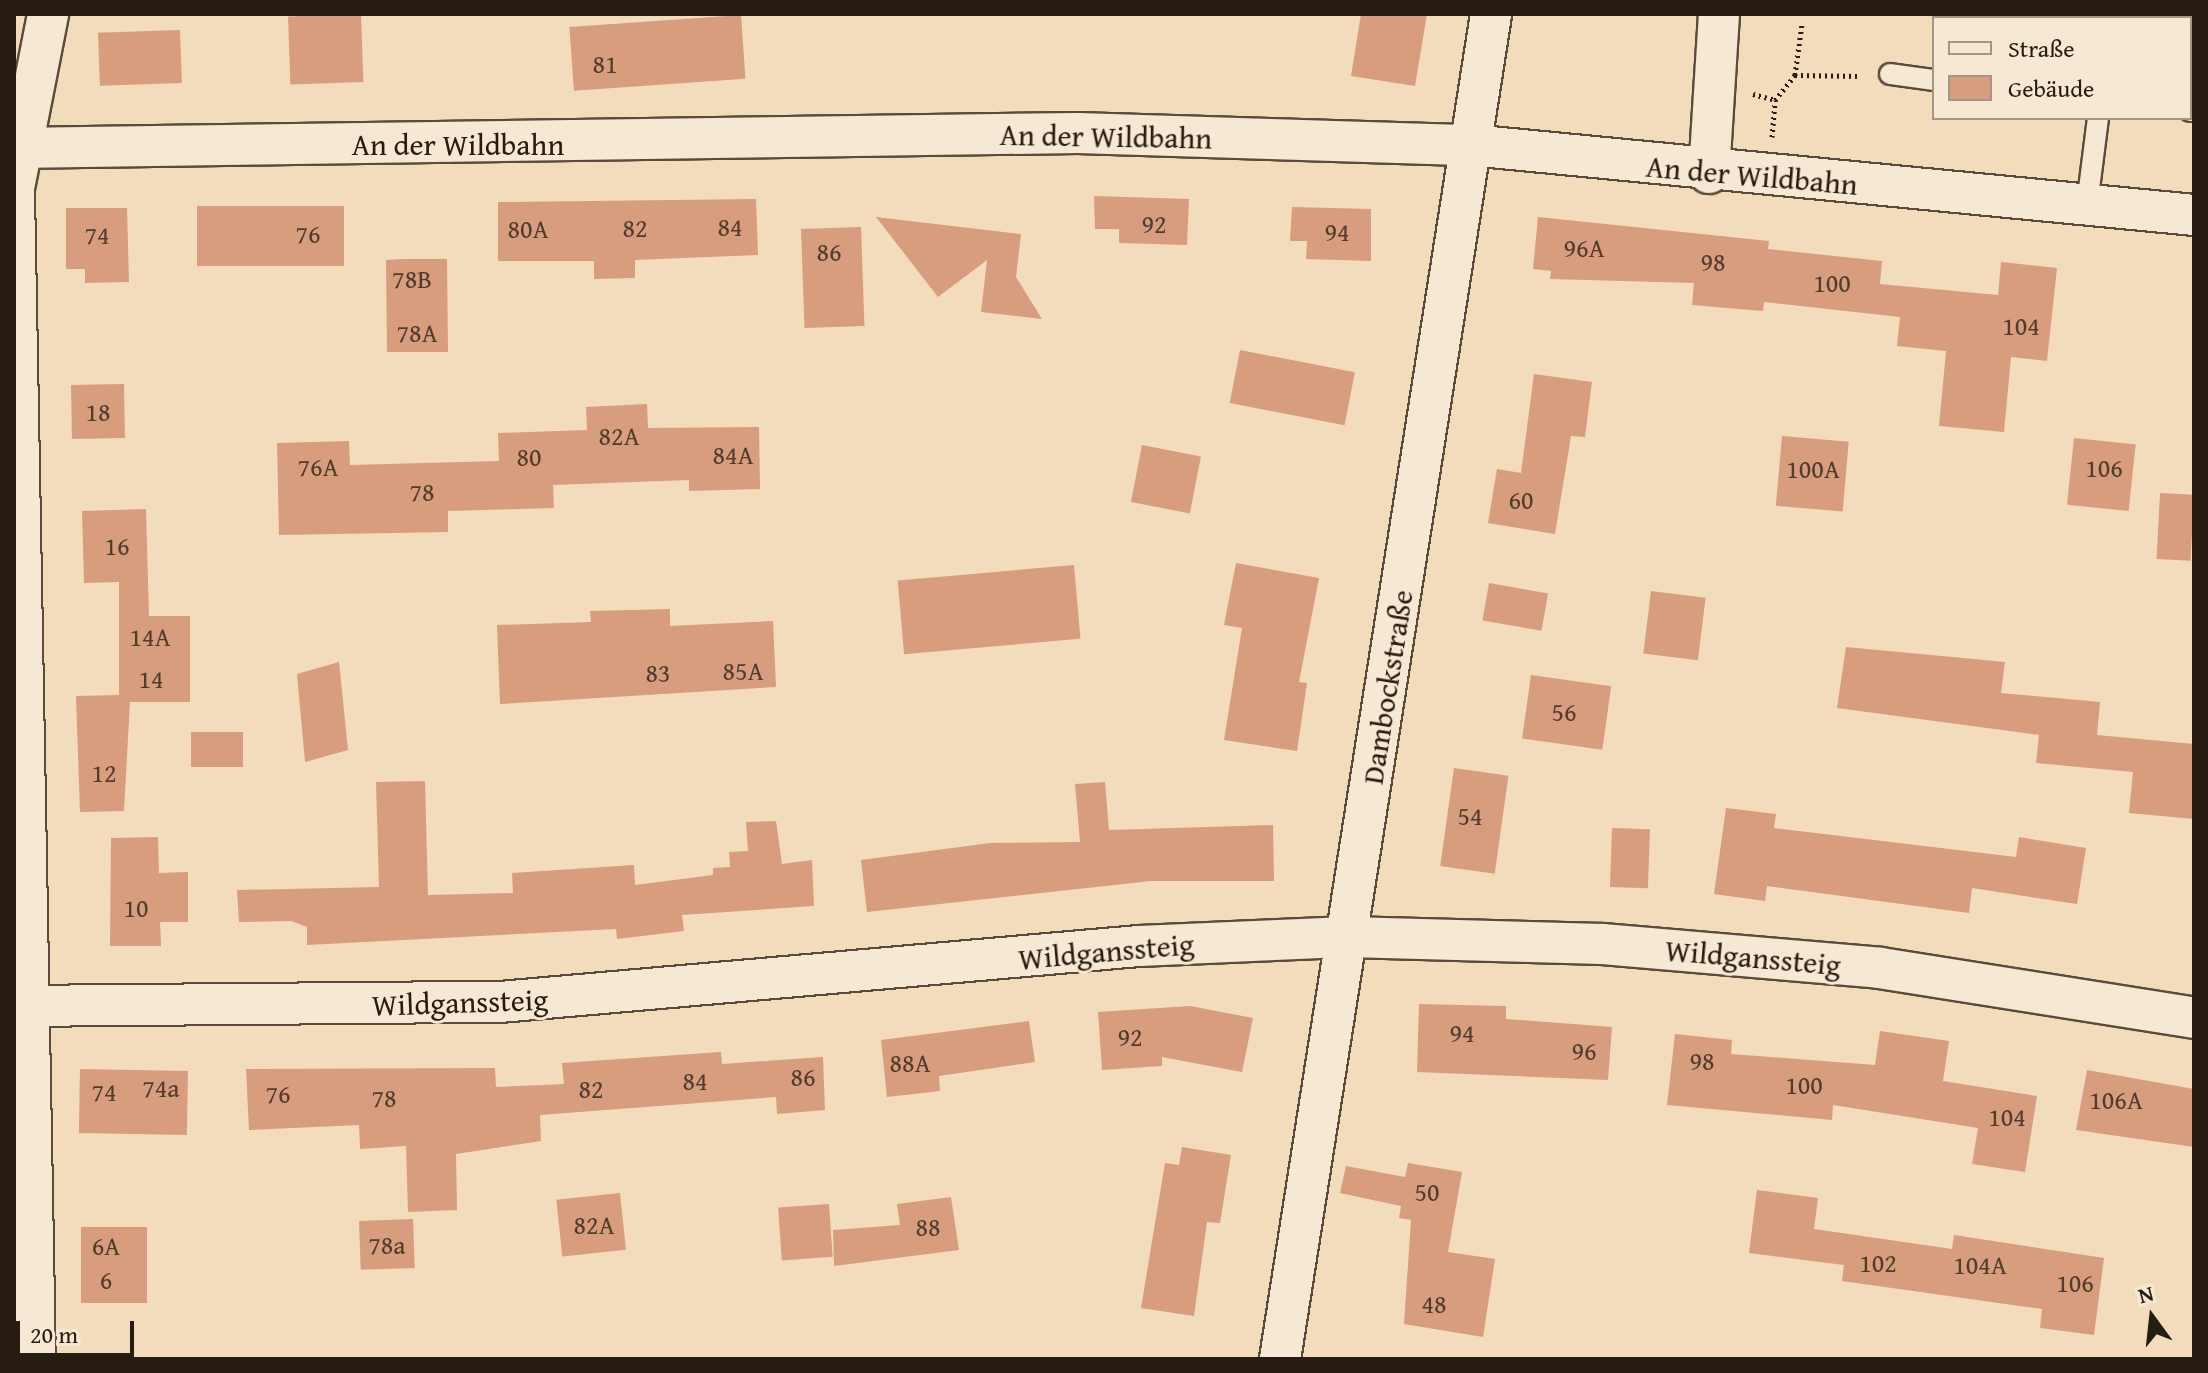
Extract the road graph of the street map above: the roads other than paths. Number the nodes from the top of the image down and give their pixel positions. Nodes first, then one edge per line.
1 (48, 14) edge
2 (1491, 14) edge
3 (1719, 14) edge
4 (1890, 74) road end
5 (1932, 80) edge
6 (2098, 120) edge
7 (1470, 145) junction
8 (17, 148) edge
9 (1709, 173) junction
10 (2087, 205) junction
11 (2194, 215) edge
12 (1348, 937) junction
13 (22, 1006) edge
14 (2194, 1018) edge
15 (35, 1359) edge
16 (1280, 1359) edge

1 - 8 street
2 - 7 street, Dambockstraße
3 - 9 street
4 - 5 lane
6 - 10 lane
7 - 8 street, An der Wildbahn
7 - 9 street, An der Wildbahn
7 - 12 street, Dambockstraße
8 - 13 street
9 - 10 street, An der Wildbahn
10 - 11 street, An der Wildbahn
12 - 13 street, Wildganssteig
12 - 14 street, Wildganssteig
12 - 16 street, Dambockstraße
13 - 15 street

